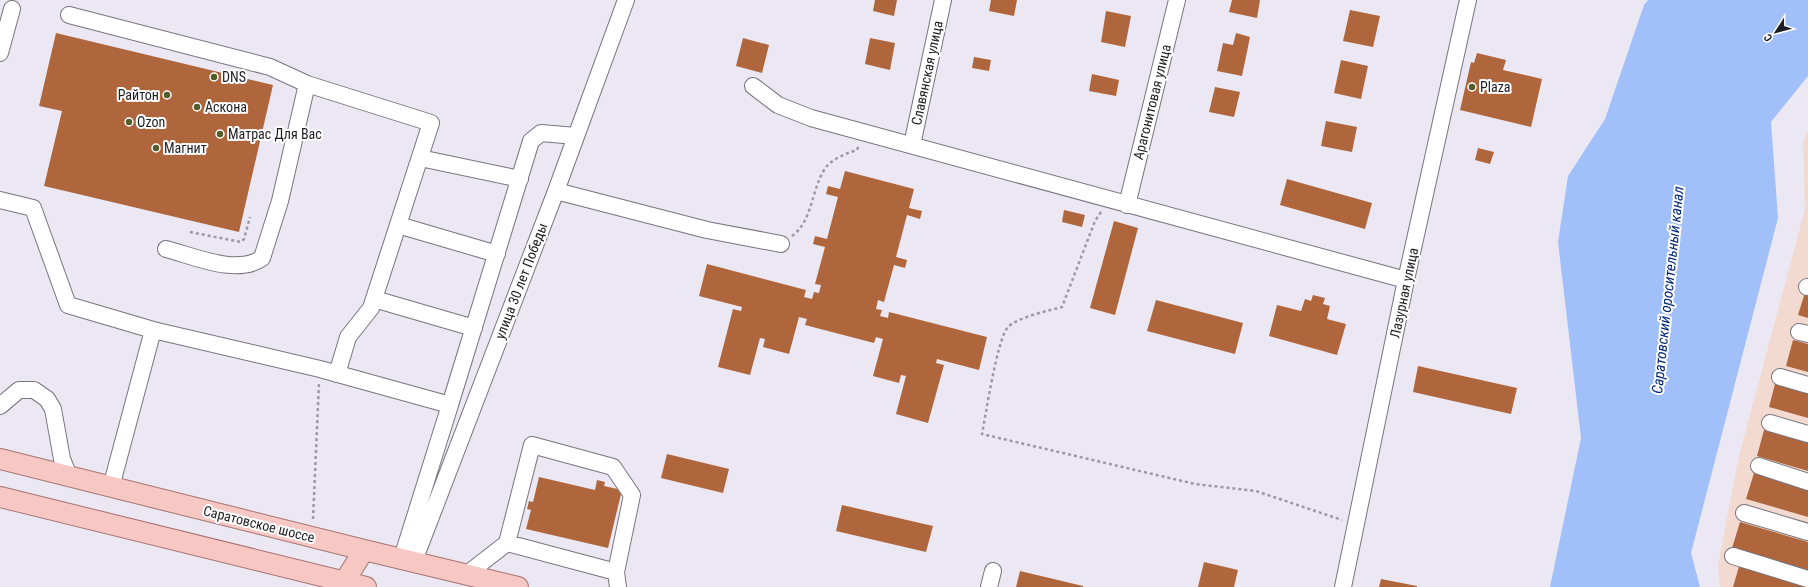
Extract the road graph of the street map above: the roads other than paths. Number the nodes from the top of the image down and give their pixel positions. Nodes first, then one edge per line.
1 (626, 0) edge
2 (943, 0) edge
3 (1177, 0) edge
4 (1468, 0) edge
5 (12, 9) dead end
6 (69, 14) dead end
7 (0, 53) edge
8 (307, 84) junction
9 (753, 86) dead end
10 (576, 136) junction
11 (912, 145) junction
12 (420, 158) junction
13 (520, 178) junction
14 (556, 191) junction
15 (0, 200) edge
16 (1128, 205) junction
17 (398, 225) junction
18 (781, 244) road end
19 (166, 249) dead end
20 (497, 254) junction
21 (1406, 280) junction
22 (374, 299) junction
23 (474, 328) junction
24 (153, 330) junction
25 (337, 374) junction
26 (1780, 377) dead end
27 (1808, 384) edge
28 (450, 405) junction
29 (0, 406) edge
30 (1770, 423) dead end
31 (1808, 434) edge
32 (0, 459) edge
33 (1759, 466) dead end
34 (68, 476) junction
35 (1808, 482) edge
36 (111, 486) junction
37 (0, 497) edge
38 (1744, 513) dead end
39 (1808, 532) edge
40 (507, 543) junction
41 (364, 550) junction
42 (1734, 556) dead end
43 (408, 560) junction
44 (993, 571) dead end
45 (467, 574) junction
46 (1808, 578) edge
47 (617, 580) edge
48 (342, 584) edge
49 (364, 587) edge
50 (518, 587) edge
51 (990, 587) edge
52 (1343, 587) edge

1 - 10 street, улица 30 лет Победы
2 - 11 street, Славянская улица
3 - 16 street, Арагонитовая улица
4 - 21 street, Лазурная улица
5 - 7 street
6 - 8 street
8 - 12 street
8 - 19 street
9 - 11 street
10 - 13 street
10 - 14 street, улица 30 лет Победы
11 - 16 street
12 - 13 street
12 - 17 street
13 - 20 street
14 - 18 street
14 - 43 street, улица 30 лет Победы
15 - 24 street
16 - 21 street
17 - 20 street
17 - 22 street
20 - 23 street
21 - 52 street, Лазурная улица
22 - 23 street
22 - 25 street
23 - 28 street
24 - 25 street
24 - 36 street
25 - 28 street
26 - 27 street
28 - 43 street
29 - 34 street
30 - 31 street
32 - 34 main road, Саратовское шоссе
33 - 35 street
34 - 36 main road, Саратовское шоссе
36 - 41 main road, Саратовское шоссе
37 - 48 main road
38 - 39 street
40 - 45 street
40 - 47 street
40 - 47 street
41 - 43 main road, Саратовское шоссе
41 - 48 main road
41 - 49 main road
42 - 46 street
43 - 45 main road, Саратовское шоссе
44 - 51 street
45 - 50 main road, Саратовское шоссе
48 - 49 main road

